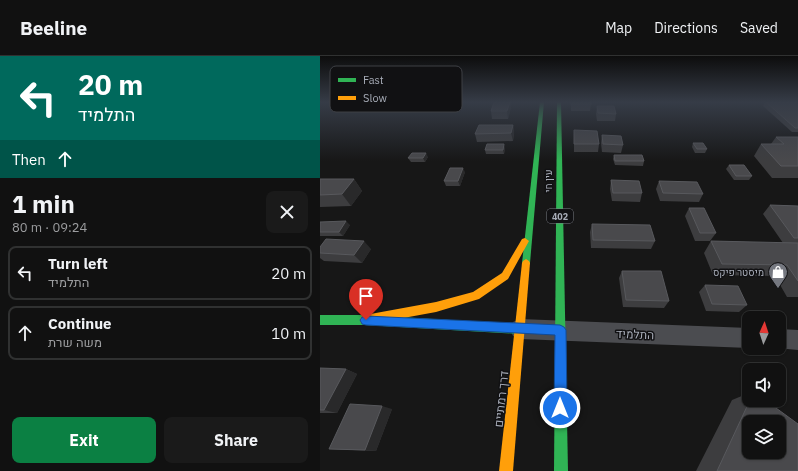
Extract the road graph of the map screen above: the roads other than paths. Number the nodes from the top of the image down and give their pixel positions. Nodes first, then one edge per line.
1 (540, 121) edge
2 (559, 121) edge
3 (529, 235) junction
4 (320, 320) edge
5 (366, 320) junction
6 (520, 329) junction
7 (560, 330) junction
8 (742, 338) edge
9 (786, 339) edge
10 (798, 340) edge
11 (506, 471) edge
12 (561, 471) edge

1 - 3 main road, עין חי
2 - 7 main road, עין חי / 402
3 - 5 main road
3 - 6 main road, עין חי
4 - 5 main road
5 - 6 main road
6 - 7 street, התלמיד
6 - 11 main road, דרך רמתיים
7 - 8 street, התלמיד
7 - 12 main road, 402
9 - 10 street

